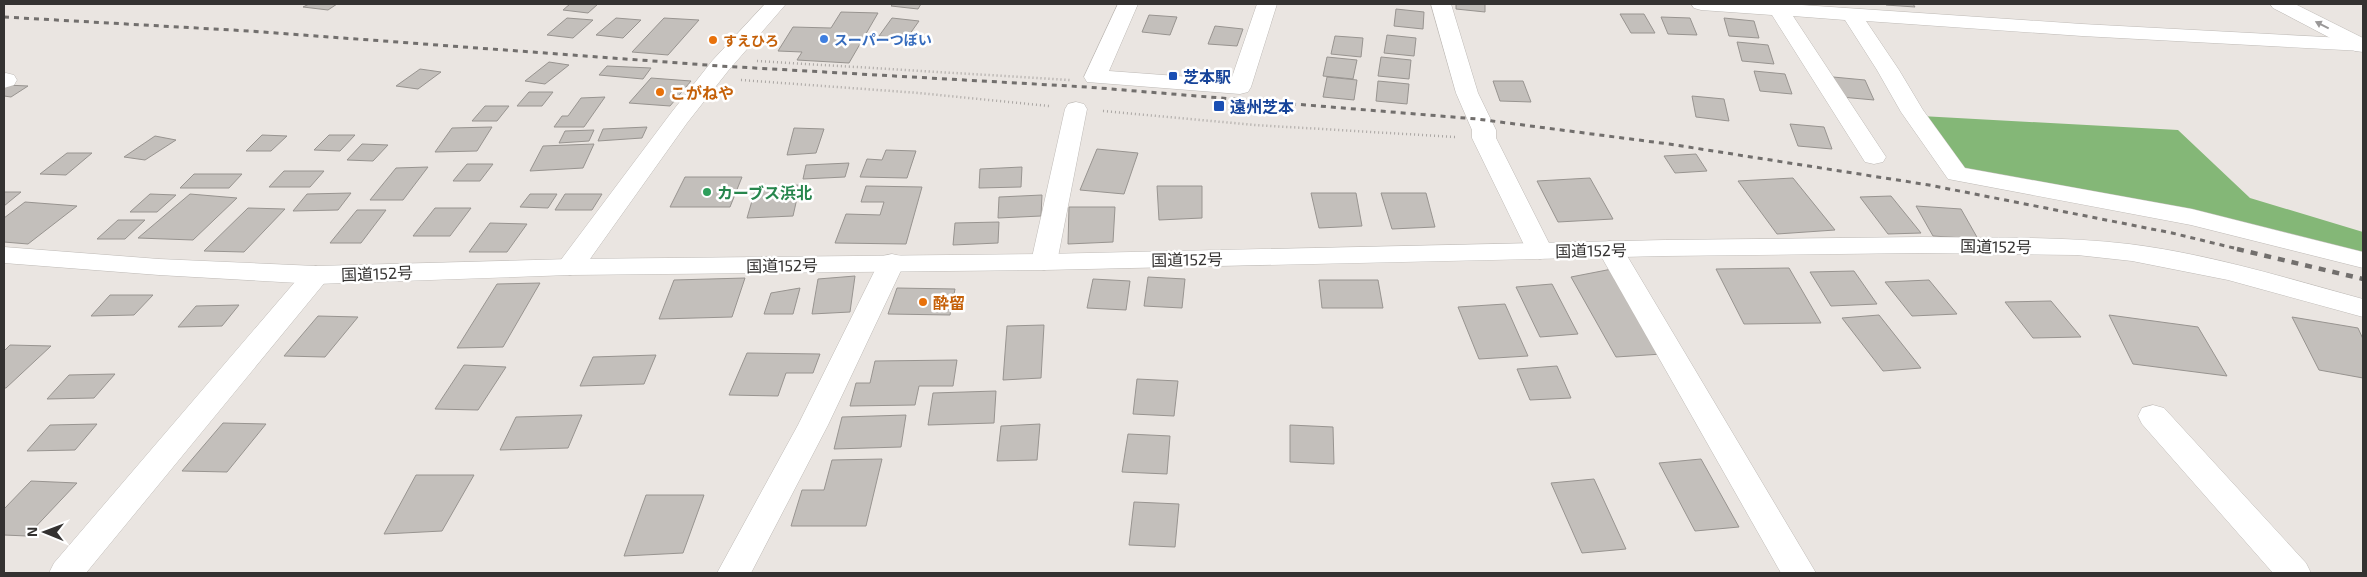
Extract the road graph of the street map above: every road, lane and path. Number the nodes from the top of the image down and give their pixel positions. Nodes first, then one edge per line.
1 (776, 4) edge
2 (1128, 4) edge
3 (1267, 4) edge
4 (1441, 4) edge
5 (1700, 4) edge
6 (2280, 4) edge
7 (2316, 4) edge
8 (1777, 7) edge
9 (1851, 14) junction
10 (2363, 41) edge
11 (726, 60) junction
12 (711, 78) junction
13 (1071, 80) dead end
14 (1076, 109) junction
15 (1484, 138) junction
16 (1874, 157) dead end
17 (1610, 250) junction
18 (1540, 251) junction
19 (4, 255) edge
20 (2363, 260) edge
21 (892, 262) junction
22 (1044, 262) junction
23 (570, 267) junction
24 (316, 275) junction
25 (2363, 308) edge
26 (2153, 416) dead end
27 (66, 573) edge
28 (734, 573) edge
29 (1799, 573) edge
30 (2294, 573) edge

1 - 11 main road
2 - 3 main road
4 - 15 main road
5 - 8 main road
10 -> 6 main road
7 - 10 main road
8 - 9 main road
8 - 16 main road
9 - 10 main road
9 - 20 main road
11 - 12 main road
11 - 13 path
12 - 14 path
12 - 23 main road
14 - 15 path
14 - 22 main road
15 - 18 main road
17 - 18 main road, 国道152号
17 - 25 main road, 国道152号
17 - 29 main road
18 - 22 main road, 国道152号
19 - 24 main road, 国道152号
21 - 22 main road, 国道152号
21 - 23 main road, 国道152号
21 - 28 main road
23 - 24 main road, 国道152号
24 - 27 main road
26 - 30 main road

